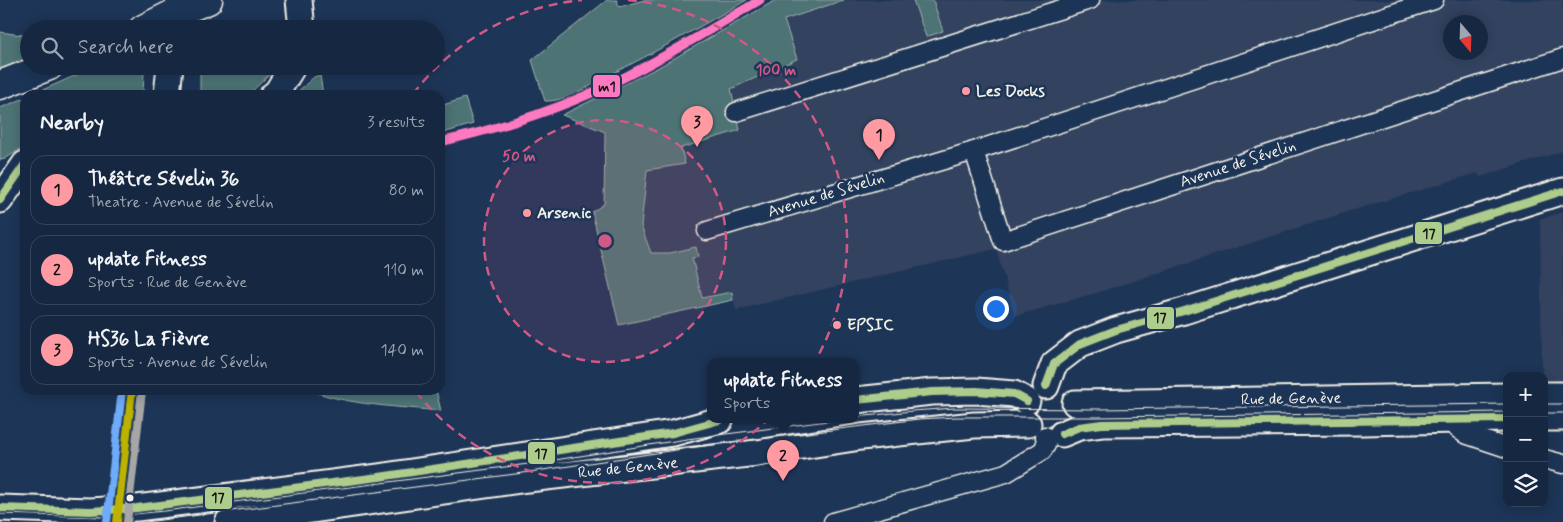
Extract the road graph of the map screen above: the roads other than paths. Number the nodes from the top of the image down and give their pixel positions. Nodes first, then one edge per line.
1 (208, 0) edge
2 (299, 0) edge
3 (1090, 0) edge
4 (1434, 0) edge
5 (175, 14) edge
6 (162, 20) edge
7 (301, 20) edge
8 (1563, 58) edge
9 (26, 75) edge
10 (169, 75) edge
11 (287, 75) edge
12 (0, 85) edge
13 (168, 90) edge
14 (276, 90) edge
15 (736, 112) dead end
16 (974, 151) junction
17 (20, 171) edge
18 (1563, 191) edge
19 (0, 200) edge
20 (707, 231) dead end
21 (131, 395) edge
22 (1548, 395) edge
23 (1563, 395) edge
24 (1503, 396) edge
25 (859, 400) edge
26 (1075, 403) junction
27 (1042, 416) junction
28 (1548, 418) edge
29 (1563, 418) edge
30 (1503, 419) edge
31 (1446, 420) junction
32 (709, 423) edge
33 (1503, 447) edge
34 (1548, 460) edge
35 (1563, 464) edge
36 (0, 508) edge
37 (117, 522) edge
38 (228, 522) edge
39 (832, 522) edge

1 - 5 main road
2 - 7 street
3 - 15 street
4 - 16 street, Avenue de Sévelin
5 - 6 main road
8 - 16 street, Avenue de Sévelin
9 - 12 main road
10 - 13 street
11 - 14 street
16 - 20 street, Avenue de Sévelin
17 - 19 street
18 - 27 street
21 - 37 street, bridge
22 - 23 street
24 - 26 street, Rue de Genève
25 - 27 street
26 - 27 street
26 - 27 street
27 - 31 street, Rue de Genève
27 - 38 street, Rue de Genève
27 - 39 street
28 - 29 street
30 - 31 street, Rue de Genève
31 - 33 street
32 - 36 street, Rue de Genève
34 - 35 street

